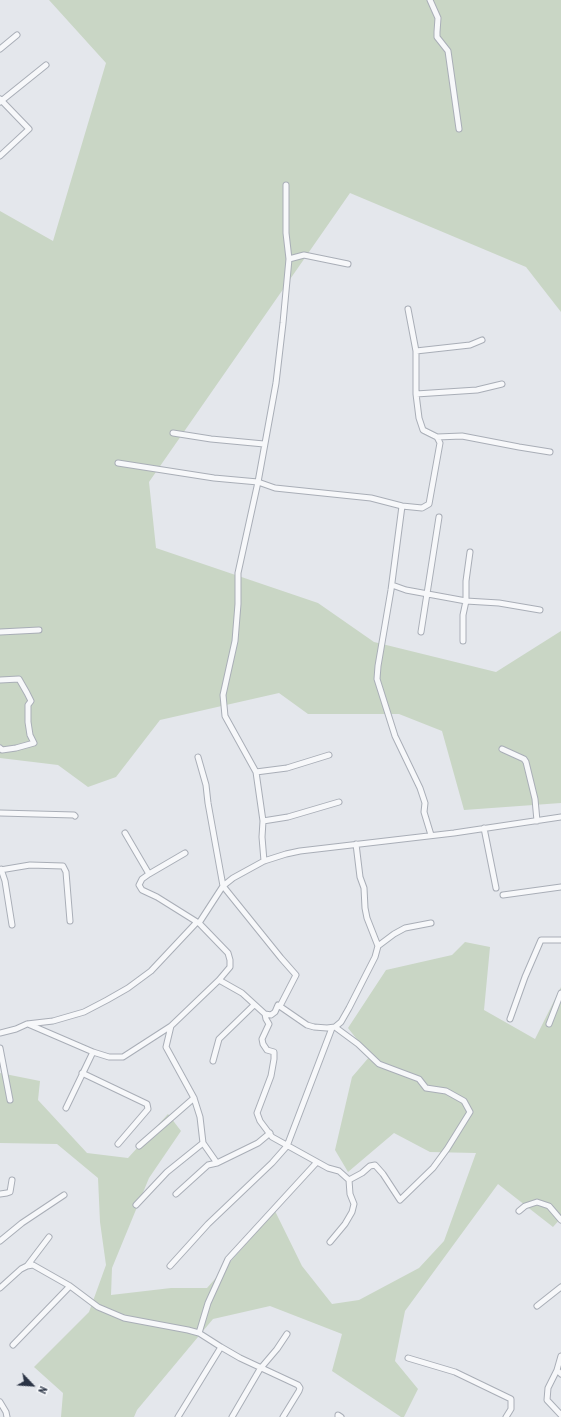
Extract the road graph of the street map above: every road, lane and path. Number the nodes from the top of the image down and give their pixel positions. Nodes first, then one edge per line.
1 (430, 0) edge
2 (17, 35) dead end
3 (0, 49) edge
4 (46, 65) dead end
5 (0, 101) edge
6 (459, 129) dead end
7 (0, 156) edge
8 (286, 185) dead end
9 (289, 259) junction
10 (348, 264) dead end
11 (408, 309) dead end
12 (482, 340) dead end
13 (416, 351) junction
14 (502, 384) dead end
15 (416, 394) junction
16 (173, 433) dead end
17 (437, 437) junction
18 (264, 444) junction
19 (550, 452) dead end
20 (118, 463) dead end
21 (258, 482) junction
22 (402, 506) junction
23 (439, 517) dead end
24 (470, 552) dead end
25 (392, 585) junction
26 (427, 594) junction
27 (466, 601) junction
28 (540, 610) dead end
29 (39, 630) dead end
30 (0, 632) edge
31 (421, 632) dead end
32 (463, 641) dead end
33 (0, 680) edge
34 (0, 748) edge
35 (502, 750) dead end
36 (329, 755) dead end
37 (198, 757) dead end
38 (256, 772) junction
39 (339, 802) dead end
40 (0, 813) edge
41 (75, 816) dead end
42 (561, 817) edge
43 (263, 821) junction
44 (537, 821) junction
45 (484, 828) junction
46 (125, 833) dead end
47 (431, 835) junction
48 (356, 844) junction
49 (185, 853) dead end
50 (264, 861) junction
51 (1, 869) edge
52 (149, 874) junction
53 (223, 886) junction
54 (561, 887) edge
55 (496, 888) dead end
56 (503, 896) dead end
57 (70, 920) dead end
58 (198, 922) junction
59 (431, 923) dead end
60 (12, 925) dead end
61 (561, 940) edge
62 (378, 946) junction
63 (219, 980) junction
64 (561, 992) edge
65 (254, 1005) junction
66 (280, 1006) junction
67 (265, 1014) junction
68 (510, 1019) dead end
69 (27, 1024) junction
70 (549, 1024) dead end
71 (172, 1026) junction
72 (334, 1027) junction
73 (0, 1033) edge
74 (0, 1048) edge
75 (93, 1052) junction
76 (213, 1061) dead end
77 (2, 1071) edge
78 (82, 1073) junction
79 (194, 1098) junction
80 (10, 1100) dead end
81 (66, 1108) dead end
82 (270, 1133) junction
83 (204, 1143) junction
84 (118, 1144) dead end
85 (139, 1146) dead end
86 (287, 1146) junction
87 (317, 1162) junction
88 (217, 1163) junction
89 (12, 1180) dead end
90 (348, 1180) junction
91 (0, 1194) edge
92 (176, 1194) dead end
93 (64, 1195) dead end
94 (136, 1205) dead end
95 (519, 1211) dead end
96 (561, 1220) edge
97 (49, 1237) dead end
98 (0, 1241) edge
99 (330, 1242) dead end
100 (26, 1266) junction
101 (170, 1266) dead end
102 (70, 1286) junction
103 (561, 1287) edge
104 (0, 1288) edge
105 (537, 1306) dead end
106 (198, 1333) junction
107 (287, 1334) dead end
108 (13, 1345) dead end
109 (220, 1348) junction
110 (561, 1356) edge
111 (408, 1358) dead end
112 (260, 1369) junction
113 (559, 1372) edge
114 (0, 1402) edge
115 (561, 1415) edge
116 (7, 1417) edge
117 (178, 1417) edge
118 (232, 1417) edge
119 (283, 1417) edge
120 (506, 1417) edge

1 - 6 street
2 - 3 street
4 - 5 street
5 - 7 street
8 - 9 street
9 - 10 street
9 - 18 street
11 - 13 street
12 - 13 street
13 - 15 street
14 - 15 street
15 - 17 street
16 - 18 street
17 - 19 street
17 - 22 street
18 - 21 street
20 - 21 street
21 - 22 street
21 - 38 street
22 - 25 street
23 - 26 street
24 - 27 street
25 - 26 street
25 - 47 street
26 - 27 street
26 - 31 street
27 - 28 street
27 - 32 street
29 - 30 street
33 - 34 street
35 - 44 street
36 - 38 street
37 - 53 street
38 - 43 street
39 - 43 street
40 - 41 street
42 - 44 street
43 - 50 street
44 - 45 street
45 - 47 street
45 - 55 street
46 - 52 street
47 - 48 street
48 - 50 street
48 - 62 street
49 - 52 street
50 - 53 street
51 - 57 street
51 - 60 street
52 - 58 street
53 - 58 street
53 - 66 street
54 - 56 street
58 - 63 street
58 - 69 street
59 - 62 street
61 - 68 street
62 - 72 street
63 - 65 street
63 - 71 street
64 - 70 street
65 - 67 street
65 - 76 street
66 - 67 street
66 - 72 street
67 - 82 street
69 - 73 street
69 - 75 street
71 - 75 street
71 - 79 street
72 - 86 street
72 - 90 street
74 - 77 street
75 - 78 street
77 - 80 street
78 - 81 street
78 - 84 street
79 - 83 street
79 - 85 street
82 - 86 street
82 - 88 street
83 - 88 street
83 - 94 street
86 - 87 street
86 - 101 street
87 - 90 street
87 - 106 street
88 - 92 street
89 - 91 street
90 - 99 street
93 - 98 street
95 - 96 street
97 - 100 street
100 - 102 street
100 - 104 street
102 - 106 street
102 - 108 street
103 - 105 street
106 - 109 street
107 - 112 street
109 - 112 street
109 - 117 street
110 - 113 street
111 - 120 street
112 - 118 street
112 - 119 street
113 - 115 street
114 - 116 street

